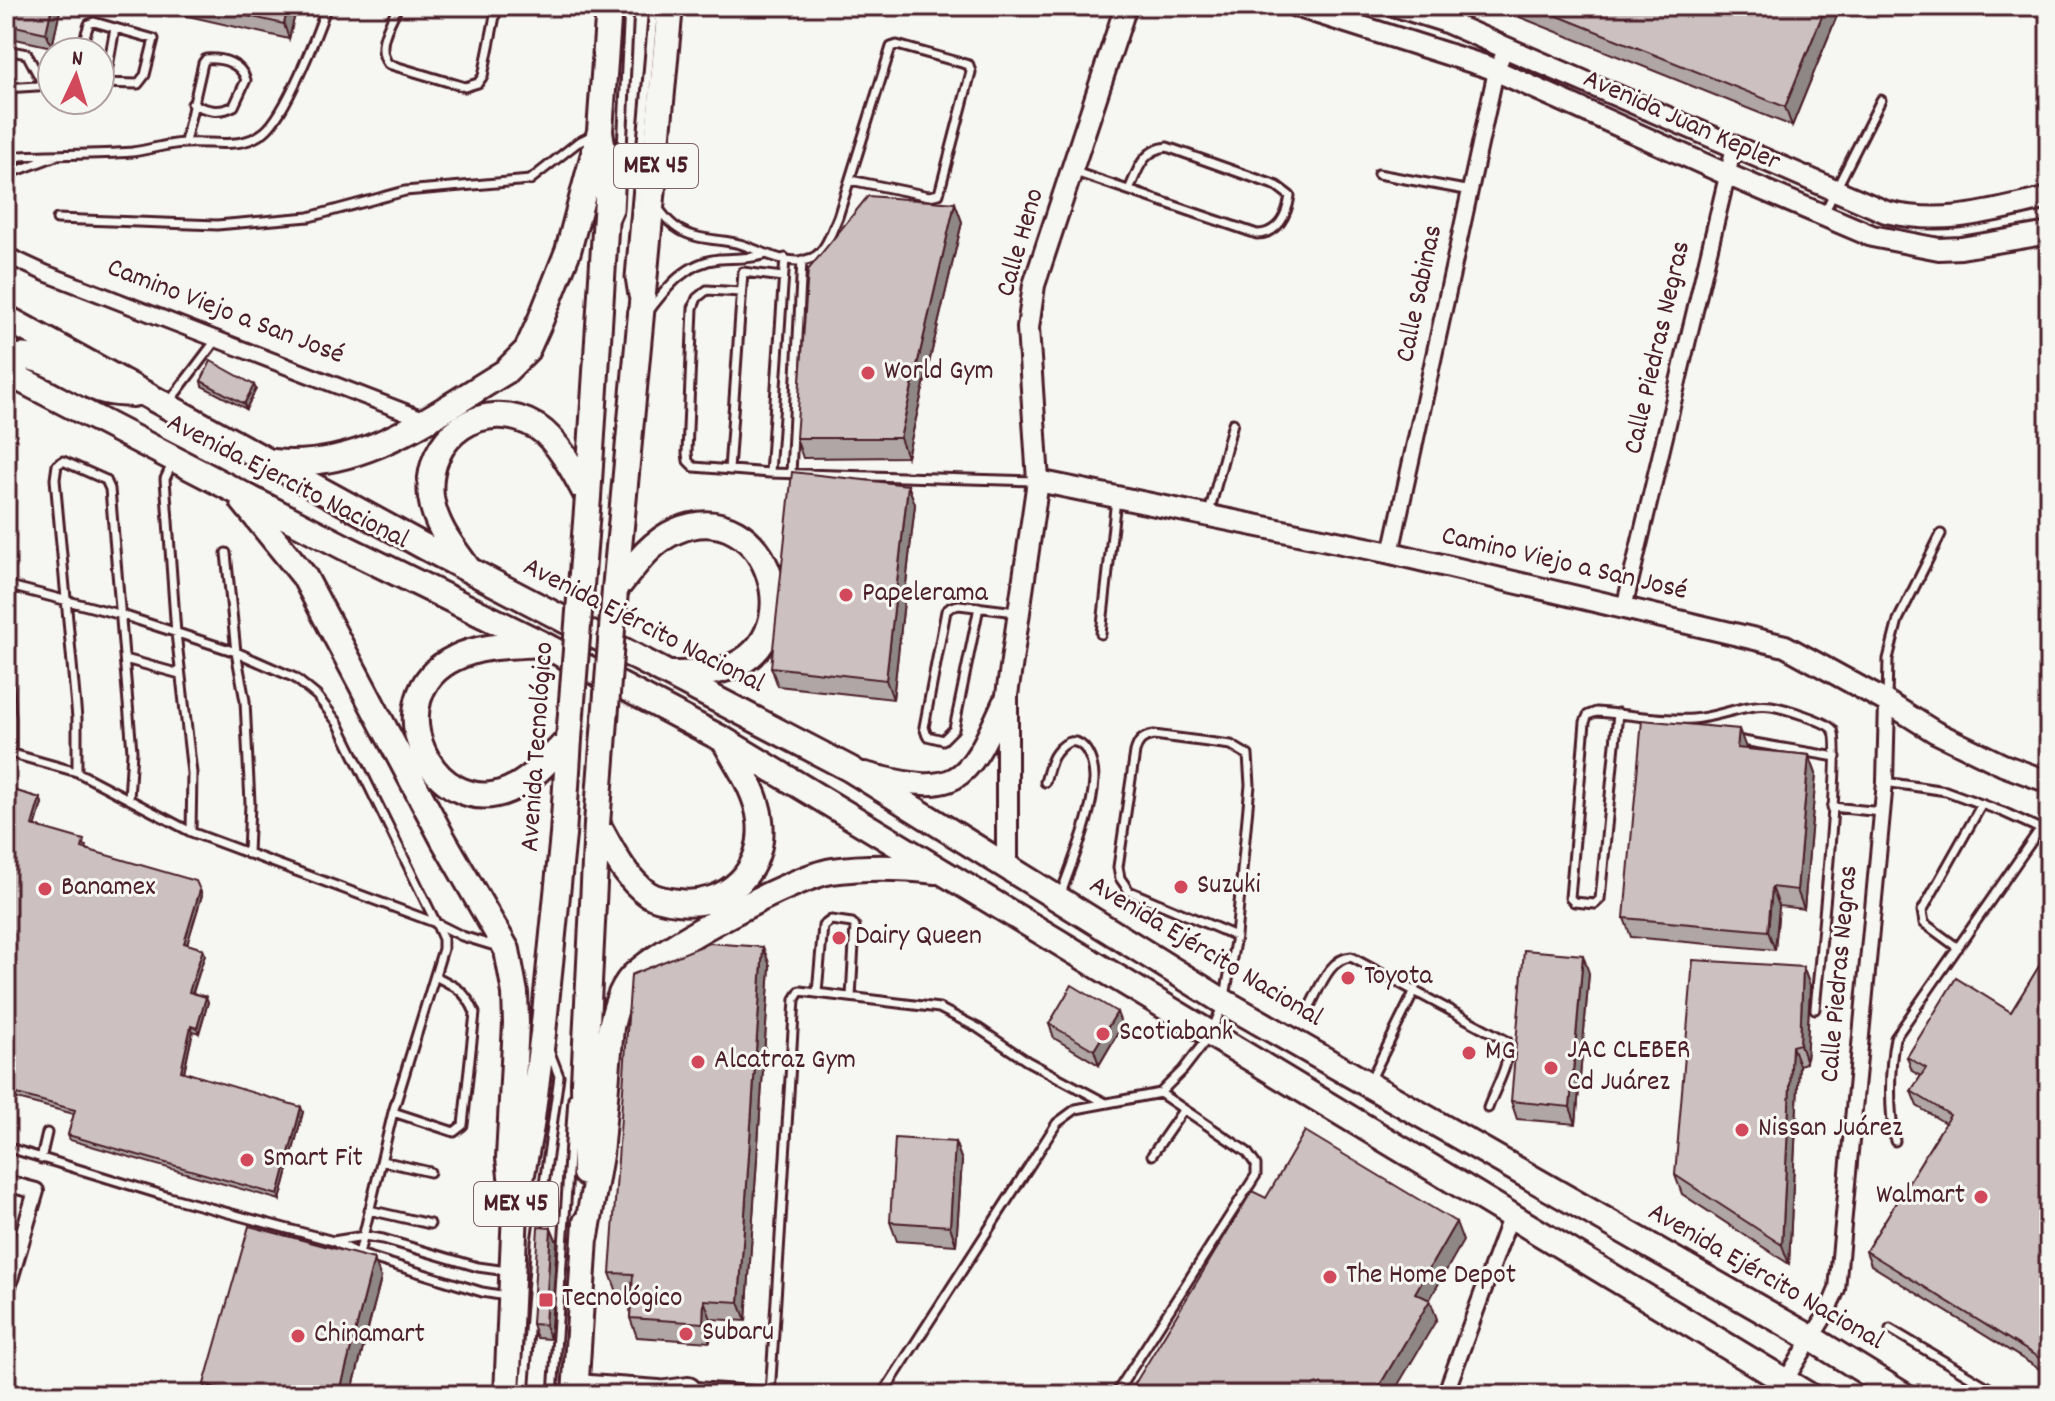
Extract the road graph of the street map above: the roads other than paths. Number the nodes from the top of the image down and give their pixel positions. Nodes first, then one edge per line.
1 (327, 6) edge
2 (398, 6) edge
3 (497, 6) edge
4 (609, 6) edge
5 (629, 6) edge
6 (654, 6) edge
7 (670, 6) edge
8 (1126, 6) edge
9 (1296, 6) edge
10 (1396, 6) edge
11 (115, 28) junction
12 (85, 36) edge
13 (113, 36) edge
14 (1506, 48) junction
15 (6, 50) edge
16 (36, 67) edge
17 (1496, 71) junction
18 (116, 83) edge
19 (36, 86) edge
20 (6, 88) edge
21 (1881, 100) dead end
22 (192, 104) junction
23 (600, 131) junction
24 (185, 142) junction
25 (1734, 147) junction
26 (62, 154) junction
27 (6, 160) edge
28 (1073, 171) junction
29 (1378, 174) dead end
30 (1726, 174) junction
31 (6, 175) edge
32 (850, 180) junction
33 (1129, 190) junction
34 (1837, 190) junction
35 (1471, 191) junction
36 (2049, 198) edge
37 (653, 202) junction
38 (1823, 215) junction
39 (57, 219) dead end
40 (2049, 233) edge
41 (604, 244) junction
42 (746, 246) junction
43 (6, 255) edge
44 (763, 255) junction
45 (785, 258) junction
46 (744, 260) junction
47 (802, 260) junction
48 (743, 272) junction
49 (783, 277) junction
50 (741, 292) junction
51 (6, 318) edge
52 (639, 326) junction
53 (216, 340) junction
54 (6, 361) edge
55 (6, 372) edge
56 (143, 394) junction
57 (167, 406) junction
58 (426, 420) junction
59 (1233, 423) dead end
60 (174, 459) junction
61 (267, 461) junction
62 (729, 470) junction
63 (770, 473) junction
64 (791, 473) junction
65 (1038, 481) junction
66 (234, 490) junction
67 (588, 497) junction
68 (1117, 497) junction
69 (1208, 516) junction
70 (1941, 534) dead end
71 (226, 553) dead end
72 (1391, 553) junction
73 (471, 572) junction
74 (6, 585) edge
75 (615, 590) junction
76 (66, 601) junction
77 (979, 607) junction
78 (1624, 608) junction
79 (1019, 612) junction
80 (122, 615) junction
81 (176, 633) junction
82 (1101, 634) dead end
83 (542, 644) junction
84 (6, 648) edge
85 (236, 652) junction
86 (125, 659) junction
87 (180, 674) junction
88 (668, 674) junction
89 (1007, 695) junction
90 (1887, 702) junction
91 (1618, 713) junction
92 (1696, 719) junction
93 (1707, 725) edge
94 (569, 739) junction
95 (1730, 739) edge
96 (724, 740) junction
97 (8, 752) edge
98 (1836, 757) junction
99 (850, 769) junction
100 (77, 772) junction
101 (1045, 782) dead end
102 (1885, 782) junction
103 (2049, 782) edge
104 (129, 799) junction
105 (1982, 804) junction
106 (1832, 807) junction
107 (1882, 812) junction
108 (597, 824) junction
109 (2040, 829) junction
110 (191, 832) junction
111 (2049, 833) edge
112 (248, 854) junction
113 (1007, 867) junction
114 (943, 872) junction
115 (1060, 900) junction
116 (436, 923) junction
117 (1236, 936) junction
118 (1958, 948) junction
119 (507, 950) junction
120 (435, 976) junction
121 (1415, 990) junction
122 (817, 992) junction
123 (851, 997) junction
124 (1224, 1002) junction
125 (1311, 1004) dead end
126 (1815, 1009) dead end
127 (543, 1033) junction
128 (1210, 1035) junction
129 (586, 1048) junction
130 (574, 1079) dead end
131 (1368, 1084) junction
132 (1160, 1093) junction
133 (573, 1094) dead end
134 (1104, 1102) junction
135 (1488, 1108) dead end
136 (1184, 1109) junction
137 (393, 1112) junction
138 (47, 1133) dead end
139 (1895, 1141) dead end
140 (6, 1147) edge
141 (1152, 1155) dead end
142 (41, 1159) junction
143 (382, 1161) junction
144 (430, 1172) dead end
145 (6, 1183) edge
146 (369, 1210) junction
147 (515, 1211) junction
148 (1511, 1215) junction
149 (430, 1224) dead end
150 (364, 1236) junction
151 (586, 1236) junction
152 (333, 1241) junction
153 (359, 1254) junction
154 (513, 1272) junction
155 (6, 1293) edge
156 (512, 1297) junction
157 (1890, 1329) dead end
158 (1811, 1338) junction
159 (1785, 1381) junction
160 (576, 1389) edge
161 (688, 1390) junction
162 (507, 1395) edge
163 (524, 1395) edge
164 (553, 1395) edge
165 (652, 1395) edge
166 (769, 1395) edge
167 (882, 1395) edge
168 (1115, 1395) edge
169 (1445, 1395) edge
170 (1808, 1395) edge
171 (1903, 1395) edge
172 (2001, 1395) edge

1 - 24 lane
2 - 3 lane
4 - 23 main road, Avenida Tecnológico / MEX 45
5 - 41 lane
6 - 52 lane
7 - 37 main road, MEX 45
8 - 28 street, Calle Heno
9 - 17 street, Avenida Juan Kepler
10 - 14 street, Avenida Juan Kepler
11 - 12 lane
11 - 13 lane
11 - 18 lane
14 - 17 street, Calle Sabinas
14 - 25 street, Avenida Juan Kepler
15 - 16 lane
17 - 30 street, Avenida Juan Kepler
17 - 35 street, Calle Sabinas
19 - 20 lane
21 - 34 lane
22 - 22 lane
22 - 24 lane
23 - 39 lane
23 - 41 main road, Avenida Tecnológico / MEX 45
23 - 58 main road
24 - 26 lane
25 - 30 street, Calle Piedras Negras
25 - 34 street, Avenida Juan Kepler
26 - 27 lane
26 - 31 lane
28 - 33 lane
28 - 65 street, Calle Heno
29 - 35 lane
30 - 38 street, Avenida Juan Kepler
30 - 78 street, Calle Piedras Negras
32 - 32 lane
32 - 47 lane
33 - 33 lane
34 - 36 street, Avenida Juan Kepler
34 - 38 lane
35 - 72 street, Calle Sabinas
37 - 42 lane
37 - 52 main road, MEX 45
38 - 40 street, Avenida Juan Kepler
41 - 67 main road, Avenida Tecnológico / MEX 45
42 - 44 lane
42 - 46 lane
43 - 53 street, Camino Viejo a San José
44 - 45 lane
44 - 46 lane
45 - 47 lane
45 - 49 lane
46 - 48 lane
46 - 52 lane
47 - 64 lane
48 - 49 lane
48 - 50 lane
49 - 63 lane
50 - 62 lane
50 - 62 lane
51 - 56 main road, Avenida Ejercito Nacional
52 - 75 main road, MEX 45
53 - 57 lane
53 - 58 street, Camino Viejo a San José
54 - 56 main road
55 - 60 main road, Avenida Ejercito Nacional
56 - 57 main road, Avenida Ejercito Nacional
57 - 61 main road, Avenida Ejercito Nacional
58 - 61 main road
59 - 69 lane
60 - 66 main road, Avenida Ejercito Nacional
60 - 81 lane
61 - 73 main road, Avenida Ejercito Nacional
62 - 63 lane
63 - 64 lane
64 - 65 lane
65 - 68 street, Camino Viejo a San José
65 - 79 street, Calle Heno
66 - 83 main road, Avenida Ejercito Nacional
66 - 119 main road
67 - 73 main road
67 - 94 main road, Avenida Tecnológico / MEX 45, bridge
68 - 69 street, Camino Viejo a San José
68 - 82 lane
69 - 72 street, Camino Viejo a San José
70 - 90 lane
71 - 85 lane
72 - 78 street, Camino Viejo a San José
73 - 88 main road, Avenida Ejército Nacional
74 - 76 lane
75 - 88 main road
75 - 108 main road, MEX 45, bridge
76 - 80 lane
76 - 80 lane
76 - 100 lane
77 - 77 lane
77 - 79 lane
78 - 90 street, Camino Viejo a San José
79 - 89 street, Calle Heno
80 - 81 lane
80 - 86 lane
81 - 85 lane
81 - 87 lane
83 - 94 main road
83 - 96 main road
84 - 97 lane
85 - 112 lane
85 - 116 lane
86 - 87 lane
86 - 104 lane
87 - 110 lane
88 - 99 main road, Avenida Ejército Nacional
89 - 99 street, Calle Heno
89 - 113 street, Calle Heno
90 - 102 street, Calle Piedras Negras
90 - 103 street, Camino Viejo a San José
91 - 91 lane
91 - 92 lane
92 - 93 lane
92 - 98 lane
94 - 127 main road, Avenida Tecnológico / MEX 45
95 - 98 lane
96 - 108 main road
96 - 114 main road
97 - 100 lane
98 - 106 lane
99 - 113 main road, Avenida Ejército Nacional
100 - 104 lane
101 - 115 lane
102 - 105 lane
102 - 107 street, Calle Piedras Negras
104 - 110 lane
105 - 109 lane
105 - 118 lane
106 - 107 lane
106 - 126 lane
107 - 158 street, Calle Piedras Negras
108 - 129 main road, MEX 45
109 - 111 lane
109 - 118 lane
110 - 112 lane
112 - 116 lane
113 - 115 main road, Avenida Ejército Nacional
114 - 128 main road
114 - 151 main road
115 - 124 main road, Avenida Ejército Nacional
116 - 119 lane
116 - 120 lane
117 - 117 lane
117 - 124 lane
118 - 139 lane
119 - 147 main road
120 - 137 lane
120 - 137 lane
121 - 125 lane
121 - 131 lane
121 - 135 lane
122 - 123 lane
122 - 123 lane
122 - 166 lane
123 - 134 lane
124 - 128 lane
124 - 131 main road, Avenida Ejército Nacional
127 - 147 main road, Avenida Tecnológico / MEX 45
127 - 163 lane
128 - 132 lane
128 - 148 main road
129 - 130 lane
129 - 151 main road, MEX 45
131 - 158 main road, Avenida Ejército Nacional
132 - 134 lane
132 - 136 lane
133 - 164 lane
134 - 167 lane
136 - 141 lane
136 - 168 lane
137 - 143 lane
138 - 142 lane
140 - 142 lane
142 - 152 lane
143 - 144 lane
143 - 146 lane
145 - 155 street
146 - 149 lane
146 - 150 lane
147 - 154 main road, Avenida Tecnológico / MEX 45
148 - 159 main road
148 - 169 street
150 - 152 lane
150 - 153 lane
150 - 154 lane
151 - 160 main road, MEX 45
152 - 153 lane
153 - 156 lane
154 - 156 main road, Avenida Tecnológico / MEX 45
156 - 162 main road, Avenida Tecnológico / MEX 45
157 - 172 lane
158 - 159 street, Calle Piedras Negras
158 - 171 main road, Avenida Ejército Nacional
159 - 170 main road
160 - 161 street
161 - 165 main road
161 - 166 street

